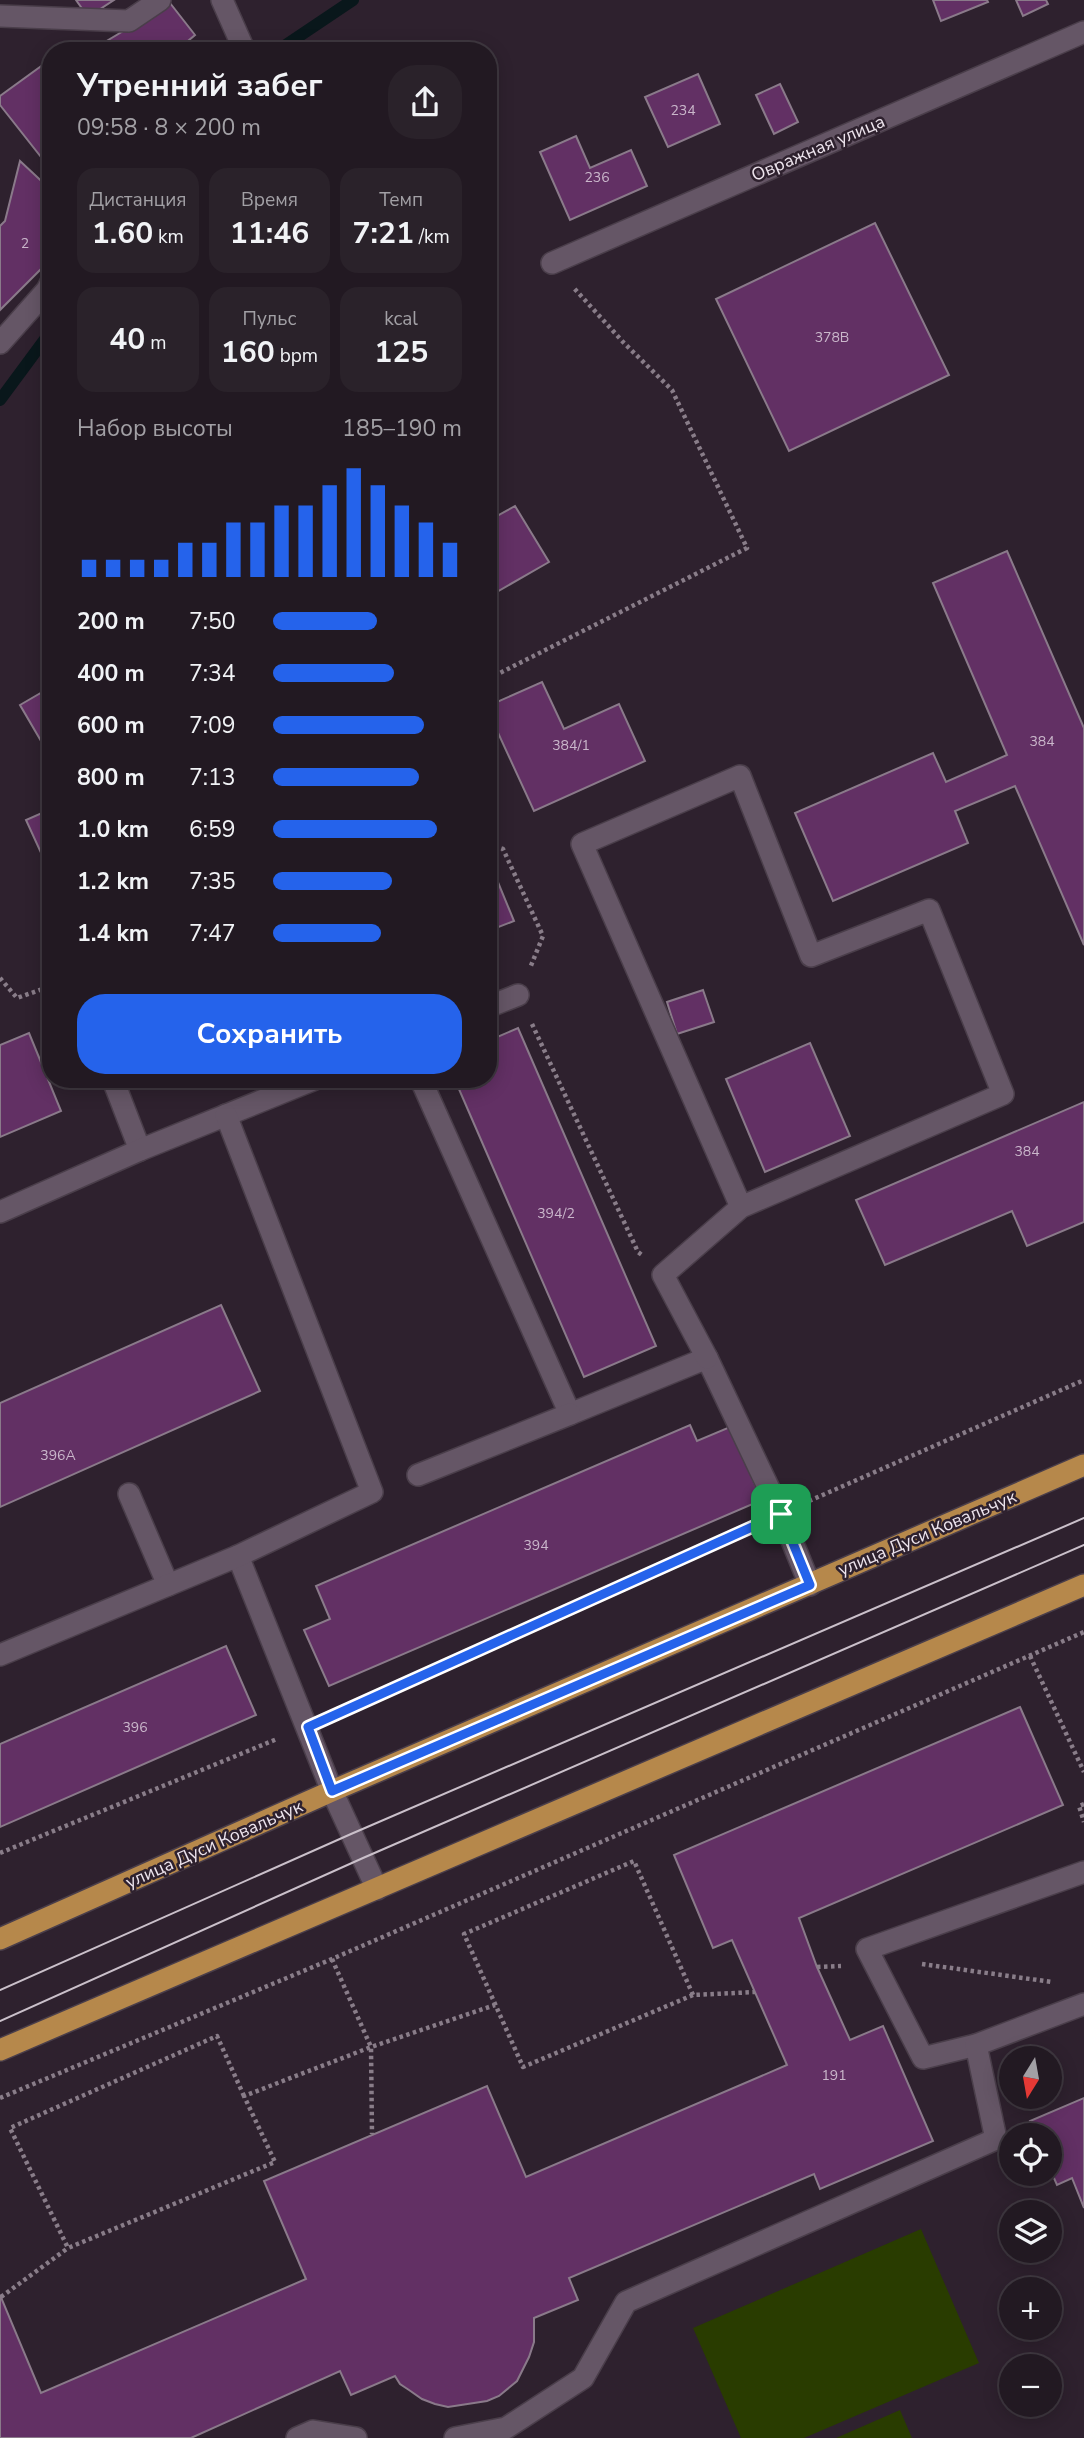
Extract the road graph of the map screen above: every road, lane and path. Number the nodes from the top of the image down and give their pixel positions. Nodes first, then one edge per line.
1 (17, 0) edge
2 (160, 0) edge
3 (222, 0) edge
4 (0, 13) edge
5 (1084, 33) edge
6 (241, 42) edge
7 (552, 263) joint
8 (42, 296) edge
9 (0, 343) edge
10 (497, 674) edge
11 (0, 978) edge
12 (42, 989) edge
13 (518, 995) dead end
14 (497, 1003) edge
15 (116, 1088) edge
16 (293, 1088) edge
17 (425, 1088) edge
18 (226, 1115) junction
19 (140, 1150) junction
20 (593, 1157) dead end
21 (741, 1207) junction
22 (0, 1212) edge
23 (663, 1275) junction
24 (708, 1358) junction
25 (1084, 1380) edge
26 (570, 1414) junction
27 (1084, 1465) edge
28 (418, 1475) dead end
29 (130, 1493) dead end
30 (781, 1514) junction
31 (238, 1556) junction
32 (169, 1585) junction
33 (810, 1585) junction
34 (1084, 1586) edge
35 (1084, 1632) edge
36 (0, 1655) edge
37 (1030, 1656) junction
38 (308, 1727) junction
39 (1084, 1772) edge
40 (332, 1791) junction
41 (1084, 1804) edge
42 (1084, 1822) edge
43 (0, 1853) edge
44 (1084, 1872) edge
45 (377, 1889) junction
46 (0, 1938) edge
47 (332, 1959) junction
48 (874, 1964) junction
49 (817, 1967) dead end
50 (1058, 1982) dead end
51 (755, 1992) dead end
52 (693, 1995) junction
53 (1084, 2004) edge
54 (495, 2005) junction
55 (976, 2045) junction
56 (372, 2048) junction
57 (0, 2050) edge
58 (244, 2096) junction
59 (0, 2098) edge
60 (372, 2134) dead end
61 (68, 2248) junction
62 (1, 2297) edge
63 (297, 2438) edge
64 (356, 2438) edge
65 (455, 2438) edge

1 - 4 street
2 - 4 street
3 - 6 street
5 - 7 street, Овражная улица
7 - 10 path
8 - 9 street
11 - 12 path
13 - 14 street
15 - 19 street
16 - 18 street
17 - 26 street
18 - 19 street
18 - 31 street
19 - 22 street
20 - 23 path
21 - 21 street
21 - 23 street
23 - 24 street
24 - 26 street
24 - 30 street
25 - 30 path
26 - 28 street
27 - 33 main road, улица Дуси Ковальчук
29 - 32 street
30 - 33 street
30 - 38 path
31 - 32 street
31 - 38 street
32 - 36 street
33 - 40 main road, улица Дуси Ковальчук
34 - 45 main road
35 - 37 path
37 - 39 path
37 - 47 path
38 - 40 street
38 - 43 path
40 - 45 street
40 - 46 main road, улица Дуси Ковальчук
41 - 42 path
44 - 48 street
45 - 57 main road
47 - 56 path
47 - 59 path
48 - 49 path
48 - 50 path
48 - 55 street
51 - 52 path
52 - 54 path
52 - 54 path
53 - 55 street
54 - 56 path
55 - 65 street
56 - 58 path
56 - 60 path
58 - 61 path
58 - 61 path
61 - 62 path
63 - 64 street

